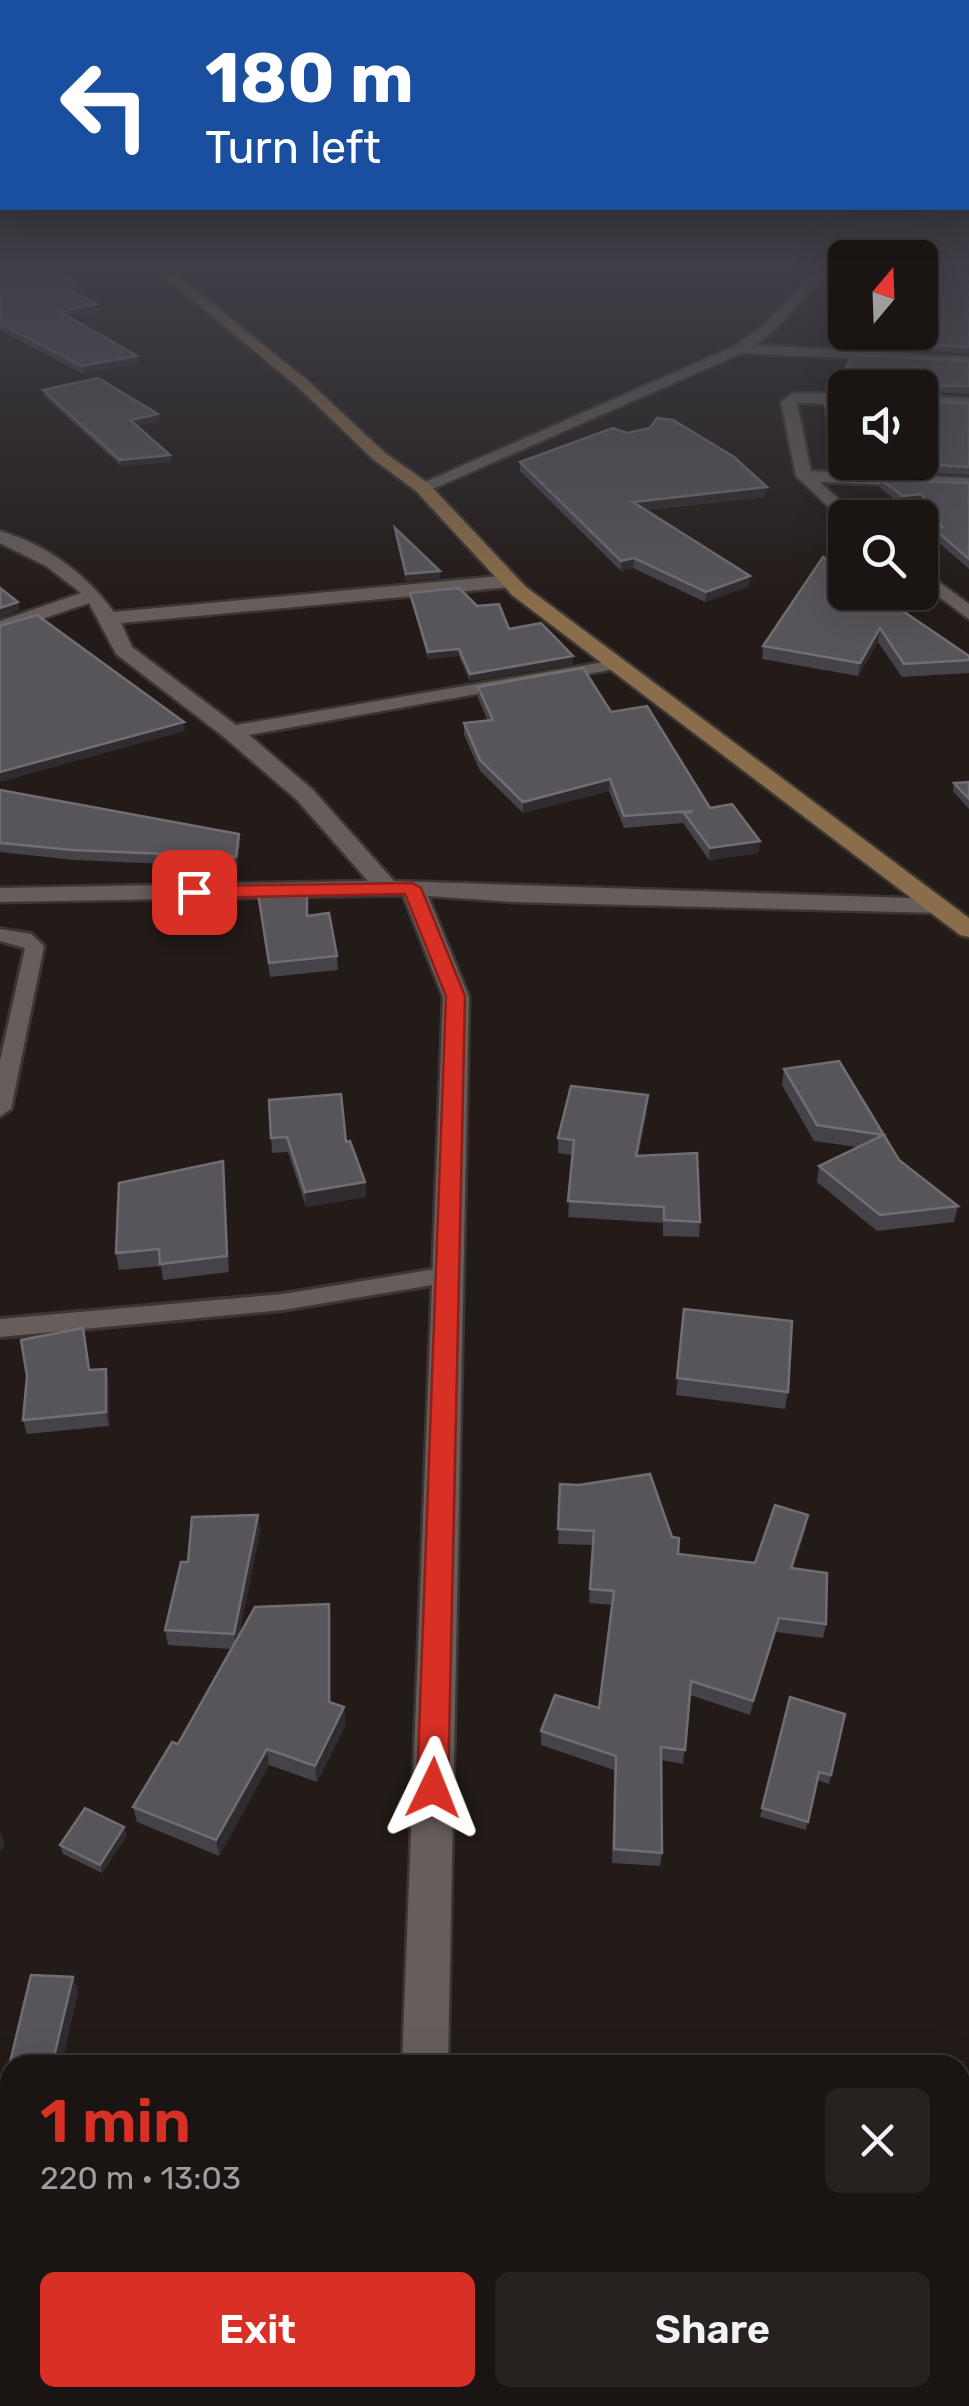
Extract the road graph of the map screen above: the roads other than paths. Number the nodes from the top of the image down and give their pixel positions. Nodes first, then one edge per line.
1 (299, 381) edge
2 (665, 381) edge
3 (828, 399) edge
4 (938, 402) edge
5 (969, 403) edge
6 (804, 476) junction
7 (969, 483) edge
8 (422, 486) junction
9 (831, 500) edge
10 (0, 536) edge
11 (510, 581) junction
12 (938, 589) edge
13 (92, 596) junction
14 (969, 614) edge
15 (109, 618) junction
16 (0, 627) edge
17 (615, 663) junction
18 (232, 732) junction
19 (400, 888) junction
20 (0, 896) edge
21 (969, 905) edge
22 (939, 906) junction
23 (969, 930) edge
24 (0, 935) edge
25 (0, 1110) edge
26 (448, 1275) junction
27 (0, 1328) edge
28 (425, 2055) edge

1 - 8 main road
2 - 8 street
3 - 6 street
4 - 5 street
6 - 7 street
6 - 9 street
8 - 11 main road
10 - 13 street
11 - 15 street
11 - 17 main road
12 - 14 street
13 - 15 street
13 - 16 street
15 - 18 street
17 - 18 street
17 - 22 main road
18 - 19 street
19 - 20 street
19 - 22 street
19 - 26 street
21 - 22 main road
22 - 23 main road
24 - 25 lane
26 - 27 lane
26 - 28 street

